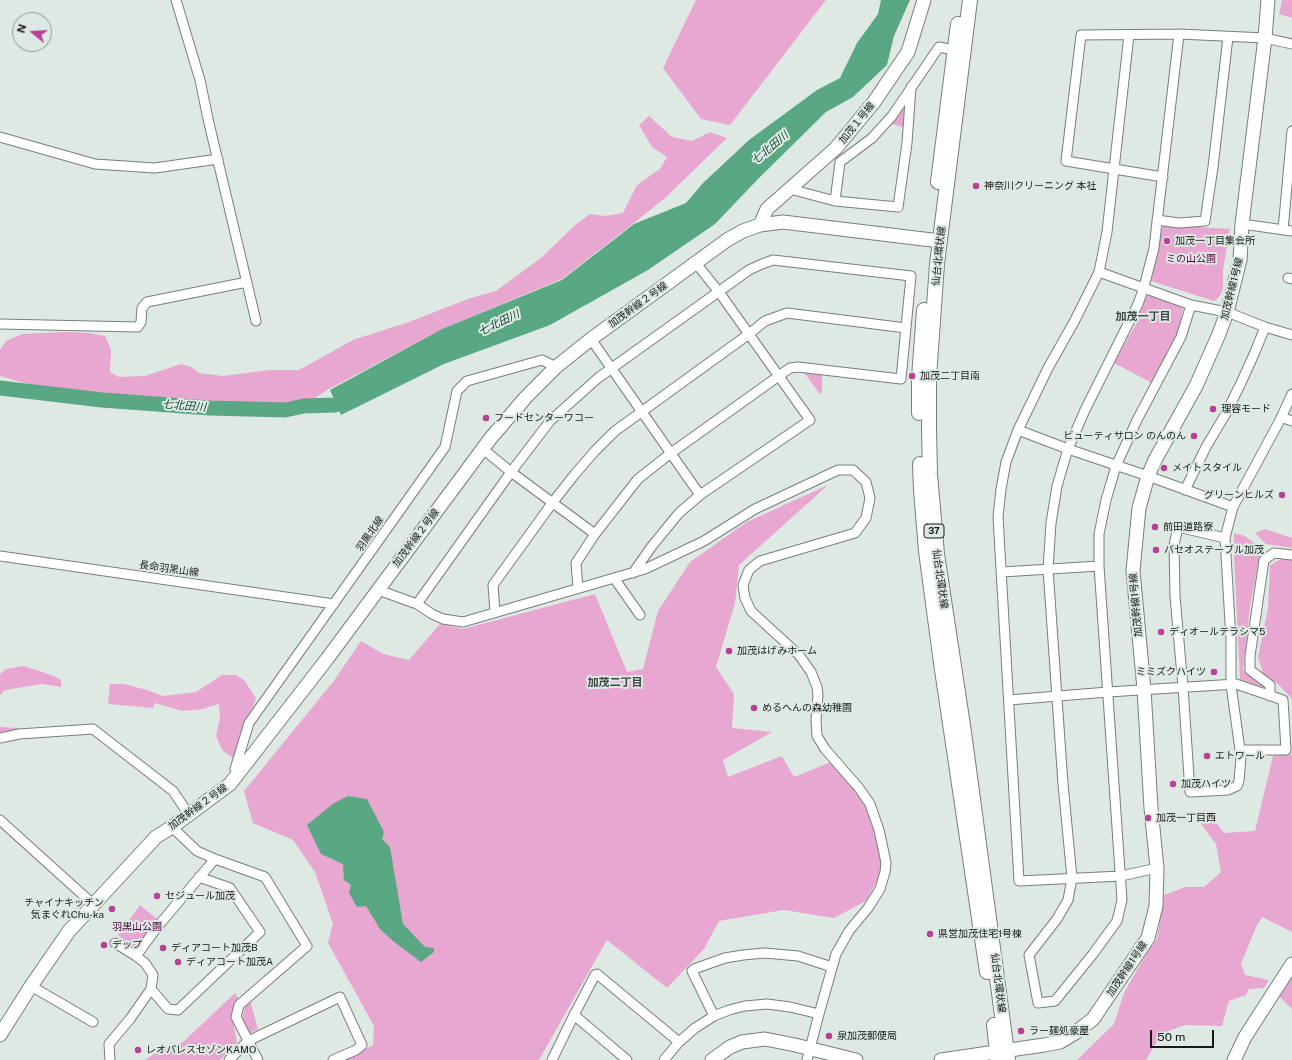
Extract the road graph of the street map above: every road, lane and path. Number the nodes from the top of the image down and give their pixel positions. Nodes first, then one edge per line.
1 (176, 0) edge
2 (924, 0) edge
3 (961, 0) edge
4 (970, 0) edge
5 (1267, 5) edge
6 (1179, 34) junction
7 (1129, 35) junction
8 (1228, 37) junction
9 (1265, 38) junction
10 (1292, 44) edge
11 (954, 50) junction
12 (911, 87) junction
13 (1292, 131) edge
14 (0, 137) edge
15 (218, 159) junction
16 (1114, 168) junction
17 (1163, 177) junction
18 (790, 189) junction
19 (835, 201) junction
20 (1157, 220) junction
21 (760, 224) junction
22 (1242, 224) junction
23 (1287, 231) edge
24 (935, 240) junction
25 (695, 262) junction
26 (1099, 272) junction
27 (247, 282) junction
28 (1144, 287) junction
29 (719, 292) junction
30 (1191, 305) junction
31 (1227, 312) junction
32 (256, 322) dead end
33 (0, 324) edge
34 (1265, 327) junction
35 (906, 328) junction
36 (749, 334) junction
37 (1292, 335) edge
38 (591, 339) junction
39 (556, 367) junction
40 (612, 369) junction
41 (779, 377) junction
42 (1292, 394) edge
43 (641, 411) junction
44 (1281, 417) junction
45 (1292, 421) edge
46 (1018, 430) junction
47 (483, 449) junction
48 (1068, 449) junction
49 (671, 453) junction
50 (1116, 466) junction
51 (511, 472) junction
52 (1148, 476) junction
53 (1185, 490) junction
54 (700, 494) junction
55 (553, 502) junction
56 (1233, 507) junction
57 (594, 534) junction
58 (1225, 538) junction
59 (1292, 555) edge
60 (0, 556) edge
61 (1099, 566) junction
62 (1048, 569) junction
63 (1002, 572) junction
64 (633, 573) junction
65 (614, 578) junction
66 (578, 588) junction
67 (378, 590) junction
68 (334, 604) junction
69 (417, 604) junction
70 (495, 612) junction
71 (640, 615) dead end
72 (1231, 685) junction
73 (1183, 687) junction
74 (1144, 690) junction
75 (1108, 692) junction
76 (1270, 696) junction
77 (1057, 697) junction
78 (1010, 700) junction
79 (0, 738) edge
80 (1240, 750) junction
81 (240, 772) junction
82 (189, 815) junction
83 (0, 820) edge
84 (172, 827) junction
85 (215, 859) junction
86 (1157, 868) junction
87 (1121, 876) junction
88 (199, 877) junction
89 (1072, 878) junction
90 (93, 904) junction
91 (115, 943) dead end
92 (136, 956) junction
93 (1292, 964) edge
94 (832, 966) junction
95 (32, 986) junction
96 (151, 989) junction
97 (819, 1014) junction
98 (574, 1015) junction
99 (714, 1016) junction
100 (93, 1022) dead end
101 (0, 1035) edge
102 (248, 1041) junction
103 (679, 1042) junction
104 (808, 1054) edge
105 (1003, 1056) edge
106 (110, 1060) edge
107 (229, 1060) edge
108 (258, 1060) edge
109 (333, 1060) edge
110 (552, 1060) edge
111 (627, 1060) edge
112 (664, 1060) edge
113 (712, 1060) edge
114 (856, 1060) edge
115 (941, 1060) edge
116 (1234, 1060) edge

1 - 15 street
2 - 18 street, 加茂１号線
3 - 11 main road, 仙台北環状線 / 37
4 - 24 main road, 仙台北環状線 / 37
5 - 9 street, 加茂幹線1号線
6 - 7 street
6 - 8 street
6 - 17 street
7 - 16 street
7 - 16 street
8 - 9 street
8 - 20 street
9 - 10 street
9 - 22 street, 加茂幹線1号線
11 - 12 street
11 - 24 main road, 仙台北環状線 / 37
12 - 19 street
12 - 19 street
13 - 23 street
14 - 15 street
15 - 27 street
16 - 17 street
16 - 26 street
17 - 20 street
18 - 19 street
18 - 21 street, 加茂１号線
20 - 28 street
21 - 24 street, 加茂幹線２号線
21 - 25 street, 加茂幹線２号線
22 - 23 street
22 - 31 street, 加茂幹線1号線
24 - 105 main road, 仙台北環状線 / 37
25 - 29 street
25 - 38 street, 加茂幹線２号線
26 - 28 street
26 - 46 street
27 - 32 street
27 - 33 street
28 - 30 street
28 - 48 street
29 - 35 street
29 - 36 street
29 - 40 street
30 - 31 street
30 - 50 street
31 - 34 street
31 - 52 street, 加茂幹線1号線
34 - 37 street
34 - 53 street
35 - 36 street
35 - 41 street
36 - 41 street
36 - 43 street
38 - 39 street, 加茂幹線２号線
38 - 40 street
39 - 47 street, 加茂幹線２号線
39 - 68 street, 羽黒北線
40 - 43 street
40 - 51 street
41 - 49 street
41 - 54 street
42 - 44 street
43 - 49 street
43 - 55 street
44 - 45 street
44 - 56 street
46 - 48 street
46 - 63 street
47 - 51 street
47 - 67 street, 加茂幹線２号線
48 - 50 street
48 - 62 street
49 - 54 street
49 - 57 street
50 - 52 street
50 - 61 street
51 - 55 street
51 - 69 street
52 - 53 street
52 - 74 street, 加茂幹線1号線
53 - 56 street
54 - 64 street
55 - 57 street
55 - 70 street
56 - 58 street
57 - 66 street
58 - 72 street
58 - 73 street
59 - 76 street
60 - 68 street, 長命羽黒山線
61 - 62 street
61 - 75 street
62 - 63 street
62 - 77 street
63 - 78 street
64 - 65 street
64 - 94 street
65 - 66 street
65 - 71 street
66 - 70 street
67 - 69 street
67 - 81 street, 加茂幹線２号線
68 - 81 street, 羽黒北線
69 - 70 street
72 - 73 street
72 - 76 street
72 - 80 street
73 - 74 street
73 - 80 street
74 - 75 street
74 - 86 street, 加茂幹線1号線
75 - 77 street
75 - 87 street
76 - 80 street
77 - 78 street
77 - 89 street
78 - 89 street
79 - 82 street
81 - 82 street, 加茂幹線２号線
82 - 84 street, 加茂幹線２号線
83 - 90 street
84 - 85 street
84 - 90 street, 加茂幹線２号線
85 - 88 street
85 - 102 street
86 - 87 street
86 - 105 street, 加茂幹線1号線
87 - 89 street
87 - 89 street
88 - 92 street
88 - 96 street
90 - 95 street, 加茂幹線２号線
91 - 92 street
92 - 96 street
93 - 116 street
94 - 97 street
94 - 99 street
95 - 100 street
95 - 101 street, 加茂幹線２号線
96 - 106 street
97 - 99 street
97 - 104 street
98 - 103 street
98 - 110 street
98 - 111 street
99 - 103 street
102 - 107 street
102 - 108 street
102 - 109 street
103 - 112 street
104 - 113 street
104 - 114 street
105 - 115 street, 加茂幹線1号線

